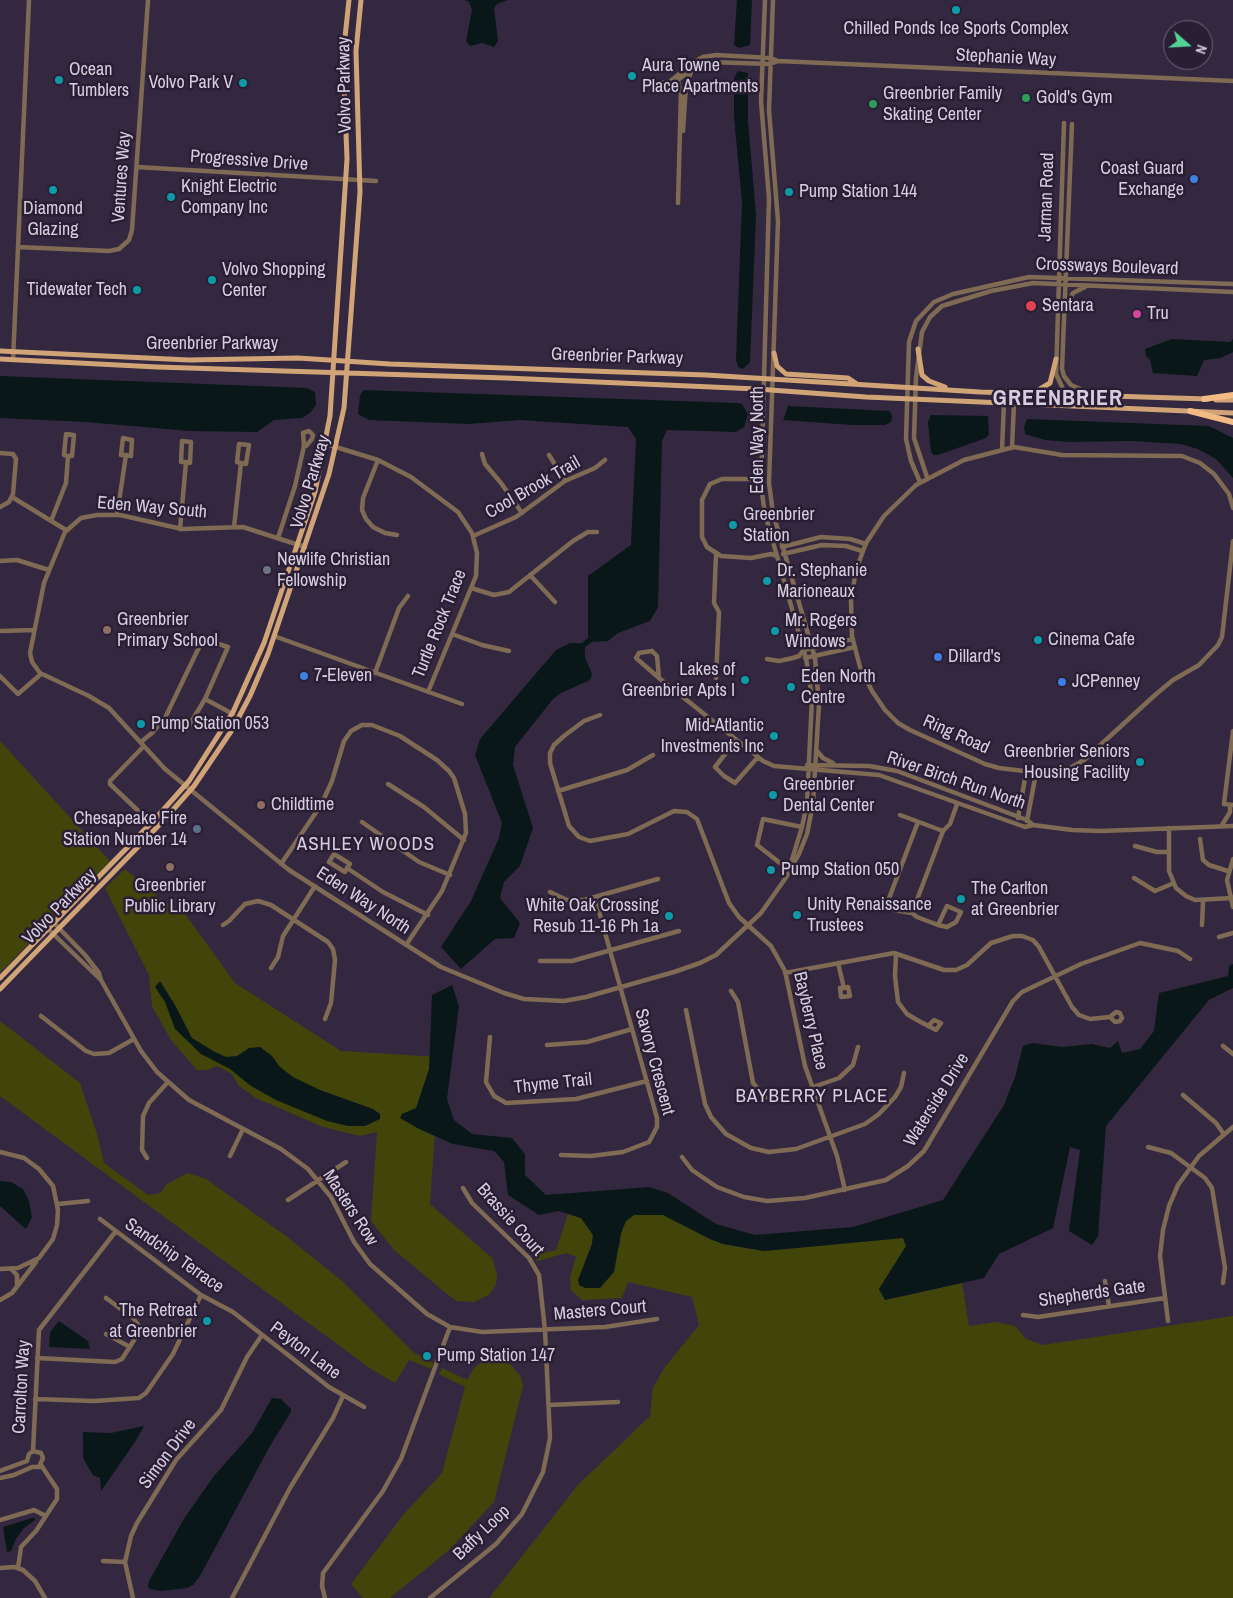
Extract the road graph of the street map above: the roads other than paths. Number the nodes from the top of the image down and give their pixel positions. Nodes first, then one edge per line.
1 (29, 0) edge
2 (148, 0) edge
3 (349, 0) edge
4 (361, 0) edge
5 (765, 0) edge
6 (773, 0) edge
7 (763, 57) junction
8 (771, 58) junction
9 (778, 61) junction
10 (762, 64) junction
11 (770, 64) junction
12 (693, 69) junction
13 (678, 78) junction
14 (1233, 81) edge
15 (651, 83) dead end
16 (685, 112) junction
17 (1064, 124) dead end
18 (1072, 124) dead end
19 (681, 140) junction
20 (136, 167) junction
21 (346, 180) junction
22 (361, 181) junction
23 (376, 181) dead end
24 (678, 203) dead end
25 (18, 247) junction
26 (1058, 277) junction
27 (1066, 278) junction
28 (1058, 284) junction
29 (1066, 284) junction
30 (1233, 284) edge
31 (1092, 286) junction
32 (1233, 292) edge
33 (1065, 308) junction
34 (918, 350) junction
35 (0, 351) edge
36 (13, 352) junction
37 (774, 353) junction
38 (0, 359) edge
39 (1056, 359) junction
40 (13, 360) junction
41 (334, 360) junction
42 (349, 361) junction
43 (515, 366) junction
44 (523, 367) junction
45 (333, 372) junction
46 (348, 372) junction
47 (515, 378) junction
48 (762, 378) junction
49 (522, 379) junction
50 (772, 379) junction
51 (857, 384) junction
52 (908, 386) junction
53 (915, 387) junction
54 (950, 389) junction
55 (762, 390) junction
56 (771, 390) junction
57 (1034, 392) junction
58 (1064, 393) junction
59 (1092, 394) junction
60 (1233, 395) edge
61 (907, 399) junction
62 (915, 399) junction
63 (1204, 399) junction
64 (1233, 400) edge
65 (1004, 402) junction
66 (1014, 403) junction
67 (1088, 406) junction
68 (1190, 411) junction
69 (1233, 413) edge
70 (1233, 422) edge
71 (326, 444) junction
72 (304, 446) dead end
73 (337, 447) junction
74 (1012, 448) junction
75 (1002, 450) junction
76 (0, 453) edge
77 (482, 454) dead end
78 (549, 455) dead end
79 (68, 456) junction
80 (126, 456) dead end
81 (378, 460) junction
82 (605, 460) dead end
83 (186, 462) junction
84 (241, 463) junction
85 (927, 477) junction
86 (760, 480) junction
87 (565, 481) junction
88 (920, 482) junction
89 (12, 497) junction
90 (0, 507) edge
91 (1233, 508) edge
92 (522, 513) junction
93 (117, 515) junction
94 (51, 521) junction
95 (234, 527) junction
96 (180, 528) junction
97 (66, 530) junction
98 (597, 532) dead end
99 (397, 535) dead end
100 (473, 536) junction
101 (278, 538) junction
102 (1233, 541) edge
103 (866, 544) junction
104 (298, 545) junction
105 (782, 546) junction
106 (305, 547) junction
107 (775, 548) junction
108 (862, 551) junction
109 (716, 554) junction
110 (771, 554) junction
111 (785, 554) junction
112 (777, 556) junction
113 (0, 561) edge
114 (49, 570) junction
115 (530, 575) junction
116 (472, 588) junction
117 (408, 596) dead end
118 (555, 602) dead end
119 (34, 630) junction
120 (0, 631) edge
121 (452, 634) junction
122 (274, 636) junction
123 (853, 639) junction
124 (812, 648) junction
125 (855, 648) junction
126 (804, 650) junction
127 (509, 652) dead end
128 (799, 656) junction
129 (814, 657) junction
130 (806, 658) junction
131 (767, 659) dead end
132 (375, 673) junction
133 (41, 674) junction
134 (0, 676) edge
135 (659, 678) junction
136 (716, 678) dead end
137 (428, 692) junction
138 (205, 699) junction
139 (462, 704) dead end
140 (233, 714) junction
141 (600, 715) dead end
142 (165, 718) junction
143 (1233, 730) edge
144 (736, 740) junction
145 (142, 744) junction
146 (818, 750) junction
147 (653, 755) dead end
148 (758, 757) junction
149 (816, 764) junction
150 (842, 765) junction
151 (809, 767) junction
152 (816, 770) junction
153 (1026, 773) junction
154 (1036, 773) junction
155 (388, 784) dead end
156 (185, 786) junction
157 (190, 791) junction
158 (558, 791) junction
159 (957, 804) junction
160 (1232, 805) edge
161 (900, 816) dead end
162 (1018, 817) junction
163 (1027, 820) junction
164 (362, 822) dead end
165 (918, 822) junction
166 (151, 823) junction
167 (1016, 824) junction
168 (1033, 825) junction
169 (1222, 825) junction
170 (1233, 826) edge
171 (802, 827) junction
172 (1024, 827) junction
173 (1169, 828) junction
174 (943, 831) junction
175 (1200, 839) dead end
176 (464, 840) junction
177 (1134, 846) dead end
178 (1169, 852) junction
179 (1233, 860) edge
180 (281, 864) junction
181 (347, 868) junction
182 (789, 870) junction
183 (1228, 871) junction
184 (450, 875) junction
185 (1134, 878) dead end
186 (658, 880) dead end
187 (1174, 883) junction
188 (315, 886) junction
189 (550, 892) dead end
190 (595, 898) junction
191 (1232, 899) edge
192 (1203, 901) junction
193 (1233, 908) edge
194 (912, 913) junction
195 (428, 915) junction
196 (293, 919) junction
197 (54, 923) junction
198 (223, 925) dead end
199 (750, 925) junction
200 (938, 925) junction
201 (1202, 925) dead end
202 (58, 928) junction
203 (48, 929) junction
204 (679, 931) dead end
205 (1233, 933) edge
206 (53, 934) junction
207 (1220, 937) dead end
208 (406, 945) junction
209 (610, 951) junction
210 (896, 954) junction
211 (1190, 959) dead end
212 (540, 961) dead end
213 (838, 963) junction
214 (271, 968) dead end
215 (785, 973) junction
216 (1055, 976) junction
217 (0, 978) edge
218 (100, 980) junction
219 (620, 987) junction
220 (0, 988) edge
221 (844, 988) dead end
222 (731, 991) dead end
223 (686, 1010) dead end
224 (41, 1016) dead end
225 (1110, 1017) dead end
226 (324, 1019) dead end
227 (928, 1026) dead end
228 (632, 1029) junction
229 (490, 1037) dead end
230 (134, 1039) junction
231 (547, 1045) dead end
232 (1223, 1046) dead end
233 (858, 1047) dead end
234 (1233, 1054) edge
235 (904, 1073) dead end
236 (647, 1081) junction
237 (167, 1083) junction
238 (812, 1088) junction
239 (1183, 1095) dead end
240 (1233, 1127) edge
241 (244, 1130) junction
242 (1224, 1133) junction
243 (830, 1138) junction
244 (1148, 1148) dead end
245 (0, 1152) edge
246 (561, 1155) dead end
247 (230, 1156) dead end
248 (682, 1157) dead end
249 (147, 1158) dead end
250 (346, 1162) dead end
251 (1190, 1167) junction
252 (318, 1180) junction
253 (463, 1188) dead end
254 (846, 1190) junction
255 (288, 1200) dead end
256 (88, 1202) dead end
257 (58, 1204) junction
258 (100, 1219) dead end
259 (116, 1231) junction
260 (39, 1258) junction
261 (0, 1269) edge
262 (10, 1269) junction
263 (1105, 1282) dead end
264 (1223, 1283) dead end
265 (17, 1287) junction
266 (201, 1295) junction
267 (106, 1298) dead end
268 (1165, 1298) junction
269 (0, 1300) edge
270 (1109, 1306) junction
271 (233, 1312) joint
272 (1023, 1315) dead end
273 (657, 1320) dead end
274 (1168, 1321) dead end
275 (450, 1327) junction
276 (544, 1330) junction
277 (106, 1334) dead end
278 (262, 1335) junction
279 (130, 1347) junction
280 (37, 1358) junction
281 (343, 1396) junction
282 (35, 1399) junction
283 (618, 1402) dead end
284 (549, 1404) junction
285 (364, 1407) dead end
286 (33, 1451) junction
287 (27, 1461) junction
288 (41, 1465) junction
289 (32, 1467) junction
290 (0, 1470) edge
291 (0, 1478) edge
292 (46, 1516) junction
293 (0, 1520) edge
294 (103, 1561) dead end
295 (125, 1562) junction
296 (0, 1568) edge
297 (18, 1568) junction
298 (132, 1597) edge
299 (45, 1598) edge
300 (125, 1598) edge
301 (232, 1598) edge
302 (325, 1598) edge
303 (430, 1598) edge

1 - 25 street
2 - 20 street, Ventures Way
3 - 21 main road, Volvo Parkway
4 - 22 main road, Volvo Parkway
5 - 7 street, Eden Way North
6 - 8 street, Eden Way North
7 - 8 street, Stephanie Way
7 - 10 street, Eden Way North
7 - 13 street, Stephanie Way
8 - 9 street, Stephanie Way
8 - 11 street, Eden Way North
9 - 11 street, Stephanie Way
9 - 14 street, Stephanie Way
10 - 11 street, Stephanie Way
10 - 12 street, Stephanie Way
10 - 48 street, Eden Way North
11 - 37 street, Eden Way North
12 - 13 street, Stephanie Way
12 - 16 street
13 - 15 street, Stephanie Way
13 - 16 street
13 - 19 street
16 - 19 street
17 - 26 street, Jarman Road
18 - 27 street, Jarman Road
19 - 24 street
20 - 21 street, Progressive Drive
20 - 25 street, Ventures Way
21 - 22 street, Progressive Drive
21 - 41 main road, Volvo Parkway
22 - 23 street, Progressive Drive
22 - 42 main road, Volvo Parkway
25 - 36 street
26 - 27 street, Crossways Boulevard
26 - 28 street, Jarman Road
26 - 52 street, Crossways Boulevard
27 - 29 street, Jarman Road
27 - 30 street, Crossways Boulevard
28 - 29 street, Crossways Boulevard
28 - 34 street, Crossways Boulevard
28 - 39 street, Jarman Road
29 - 31 street, Crossways Boulevard
29 - 33 street, Jarman Road
31 - 32 street, Crossways Boulevard
31 - 33 street
33 - 59 street, Jarman Road
34 - 53 street, Crossways Boulevard
34 - 54 main road
35 - 36 main road, Greenbrier Parkway
36 - 40 street
36 - 41 main road, Greenbrier Parkway
37 - 50 street, Eden Way North
37 - 51 main road
38 - 40 main road, Greenbrier Parkway
39 - 57 main road
39 - 58 street, Jarman Road
40 - 45 main road, Greenbrier Parkway
41 - 42 main road, Greenbrier Parkway
41 - 45 main road, Volvo Parkway
42 - 43 main road, Greenbrier Parkway
42 - 46 main road, Volvo Parkway
43 - 44 main road, Greenbrier Parkway
43 - 47 street
44 - 48 main road, Greenbrier Parkway
44 - 49 street
45 - 46 main road, Greenbrier Parkway
45 - 71 main road, Volvo Parkway
46 - 47 main road, Greenbrier Parkway
46 - 73 main road, Volvo Parkway
47 - 49 main road, Greenbrier Parkway
48 - 50 main road, Greenbrier Parkway
48 - 55 street, Eden Way North
49 - 55 main road, Greenbrier Parkway
50 - 51 main road, Greenbrier Parkway
50 - 56 street, Eden Way North
51 - 52 main road, Greenbrier Parkway
52 - 53 main road, Greenbrier Parkway
52 - 61 street, Crossways Boulevard
53 - 54 main road, Greenbrier Parkway
53 - 62 street, Crossways Boulevard
54 - 57 main road, Greenbrier Parkway
55 - 56 main road, Greenbrier Parkway
55 - 86 street, Eden Way North
56 - 61 main road, Greenbrier Parkway
56 - 105 street, Eden Way North
57 - 58 main road, Greenbrier Parkway
58 - 59 main road, Greenbrier Parkway
58 - 67 street
59 - 63 main road, Greenbrier Parkway
60 - 63 highway
61 - 62 main road, Greenbrier Parkway
61 - 88 street, Crossways Boulevard
62 - 65 main road, Greenbrier Parkway
62 - 85 street, Crossways Boulevard
63 - 64 main road, Greenbrier Parkway
65 - 66 main road, Greenbrier Parkway
65 - 75 street
66 - 67 main road, Greenbrier Parkway
66 - 74 street
67 - 68 main road, Greenbrier Parkway
68 - 69 main road, Greenbrier Parkway
68 - 70 highway
71 - 73 street, Turtle Rock Trace
71 - 104 main road, Volvo Parkway
72 - 101 street
73 - 81 street, Turtle Rock Trace
73 - 106 main road, Volvo Parkway
74 - 75 street, Ring Road
74 - 91 street, Ring Road
75 - 85 street, Ring Road
76 - 89 street
77 - 92 street
78 - 87 street
79 - 79 street
79 - 94 street
80 - 93 street
81 - 99 street
81 - 100 street, Turtle Rock Trace
82 - 87 street, Cool Brook Trail
83 - 83 street
83 - 96 street
84 - 84 street
84 - 95 street
85 - 88 street, Ring Road
86 - 107 street, Eden Way North
86 - 109 street
87 - 92 street, Cool Brook Trail
88 - 103 street, Ring Road
89 - 90 street
89 - 94 street
92 - 100 street, Cool Brook Trail
93 - 96 street, Eden Way South
93 - 97 street, Eden Way South
94 - 97 street
95 - 96 street, Eden Way South
95 - 101 street, Eden Way South
97 - 114 street
98 - 115 street
100 - 116 street, Turtle Rock Trace
101 - 104 street, Eden Way South
102 - 154 street, Ring Road
103 - 105 street
103 - 108 street, Ring Road
104 - 106 street, Eden Way South
104 - 140 main road, Volvo Parkway
105 - 107 street
105 - 111 street, Eden Way North
106 - 122 main road, Volvo Parkway
107 - 110 street
107 - 112 street, Eden Way North
108 - 111 street
108 - 123 street, Ring Road
109 - 110 street
109 - 136 street
110 - 112 street
111 - 112 street
111 - 124 street, Eden Way North
112 - 126 street, Eden Way North
113 - 114 street
114 - 119 street
115 - 116 street
115 - 118 street
116 - 121 street, Turtle Rock Trace
117 - 132 street
119 - 120 street
119 - 133 street
121 - 127 street
121 - 137 street, Turtle Rock Trace
122 - 132 street
122 - 157 main road, Volvo Parkway
123 - 124 street
123 - 125 street, Ring Road
124 - 126 street
124 - 129 street, Eden Way North
125 - 129 street
125 - 153 street, Ring Road
126 - 128 street
126 - 130 street, Eden Way North
128 - 130 street
128 - 131 street
129 - 130 street
129 - 146 street, Eden Way North
130 - 151 street, Eden Way North
132 - 137 street
133 - 134 street
133 - 145 street
135 - 135 street
135 - 144 street
137 - 139 street
138 - 140 street
138 - 142 street
138 - 142 street
140 - 156 main road, Volvo Parkway
141 - 158 street
142 - 145 street
143 - 160 street
144 - 148 street
144 - 148 street
145 - 156 street
145 - 166 street
146 - 149 street, Eden Way North
146 - 150 street
147 - 158 street
148 - 151 street
149 - 150 street, River Birch Run North
149 - 151 street, River Birch Run North
149 - 152 street, Eden Way North
150 - 162 street, River Birch Run North
151 - 152 street, River Birch Run North
151 - 171 street, Eden Way North
152 - 159 street, River Birch Run North
152 - 182 street, Eden Way North
153 - 154 street, Ring Road
153 - 162 street
154 - 163 street
155 - 176 street
156 - 157 street, Eden Way North
156 - 166 main road, Volvo Parkway
157 - 180 street, Eden Way North
157 - 202 main road, Volvo Parkway
158 - 199 street, Bayberry Place
159 - 167 street, River Birch Run North
159 - 174 street
160 - 169 street
161 - 165 street
162 - 163 street, River Birch Run North
162 - 167 street
163 - 168 street, River Birch Run North
163 - 172 street
164 - 184 street
165 - 174 street
165 - 194 street
166 - 197 main road, Volvo Parkway
167 - 172 street, River Birch Run North
168 - 172 street, River Birch Run North
168 - 173 street, River Birch Run North
169 - 170 street, River Birch Run North
169 - 173 street, River Birch Run North
171 - 182 street, Eden Way North
171 - 182 street
173 - 178 street
174 - 194 street
175 - 183 street
176 - 180 street
176 - 184 street
177 - 178 street
178 - 187 street
179 - 183 street
180 - 188 street, Eden Way North
181 - 181 street
181 - 195 street
182 - 199 street, Eden Way North
183 - 191 street
184 - 195 street
185 - 187 street
186 - 190 street
187 - 192 street
188 - 196 street
188 - 208 street, Eden Way North
189 - 190 street
190 - 209 street, Savory Crescent
191 - 192 street
191 - 193 street
192 - 201 street
194 - 200 street
195 - 208 street
196 - 198 street
196 - 214 street
196 - 226 street
197 - 202 street, Masters Row
197 - 203 main road, Volvo Parkway
199 - 215 street, Bayberry Place
199 - 219 street, Eden Way North
200 - 200 street
202 - 206 main road, Volvo Parkway
202 - 218 street, Masters Row
203 - 206 street, Masters Row
203 - 217 main road, Volvo Parkway
204 - 209 street
205 - 207 street
206 - 218 street, Masters Row
206 - 220 main road, Volvo Parkway
208 - 219 street, Eden Way North
209 - 212 street
209 - 219 street, Savory Crescent
210 - 213 street
210 - 216 street
210 - 227 street
211 - 216 street, Waterside Drive
213 - 215 street
213 - 221 street
215 - 238 street, Bayberry Place
216 - 225 street
216 - 254 street, Waterside Drive
218 - 230 street, Masters Row
219 - 228 street, Savory Crescent
222 - 238 street
223 - 243 street
224 - 230 street
228 - 231 street
228 - 236 street, Savory Crescent
229 - 236 street, Thyme Trail
230 - 237 street, Masters Row
232 - 234 street
233 - 238 street
235 - 243 street
236 - 246 street, Savory Crescent
237 - 241 street, Masters Row
237 - 249 street
238 - 243 street, Bayberry Place
239 - 242 street
240 - 242 street
241 - 247 street
241 - 252 street, Masters Row
242 - 251 street
243 - 254 street, Bayberry Place
244 - 251 street
245 - 257 street
248 - 254 street, Waterside Drive
250 - 252 street
251 - 264 street
251 - 268 street
252 - 255 street
252 - 275 street, Masters Row
253 - 276 street, Brassie Court
256 - 257 street
257 - 260 street
258 - 259 street, Sandchip Terrace
259 - 266 street, Sandchip Terrace
259 - 280 street, Carrolton Way
260 - 262 street
260 - 265 street
261 - 262 street
262 - 265 street
263 - 270 street
265 - 269 street
266 - 271 street, Sandchip Terrace
266 - 282 street
267 - 279 street
268 - 270 street, Shepherds Gate
268 - 274 street
270 - 272 street, Shepherds Gate
271 - 278 street, Peyton Lane
273 - 276 street, Masters Court
275 - 276 street, Masters Row
275 - 302 street
276 - 284 street, Baffy Loop
277 - 279 street
278 - 281 street, Peyton Lane
278 - 295 street, Simon Drive
279 - 280 street
280 - 282 street, Carrolton Way
281 - 285 street, Peyton Lane
281 - 301 street
282 - 286 street, Carrolton Way
283 - 284 street
284 - 303 street, Baffy Loop
286 - 287 street
286 - 288 street
287 - 289 street
287 - 290 street
288 - 289 street
288 - 292 street
289 - 291 street
292 - 293 street
292 - 297 street
294 - 295 street
295 - 298 street, Simon Drive
296 - 297 street
297 - 299 street
298 - 300 street

